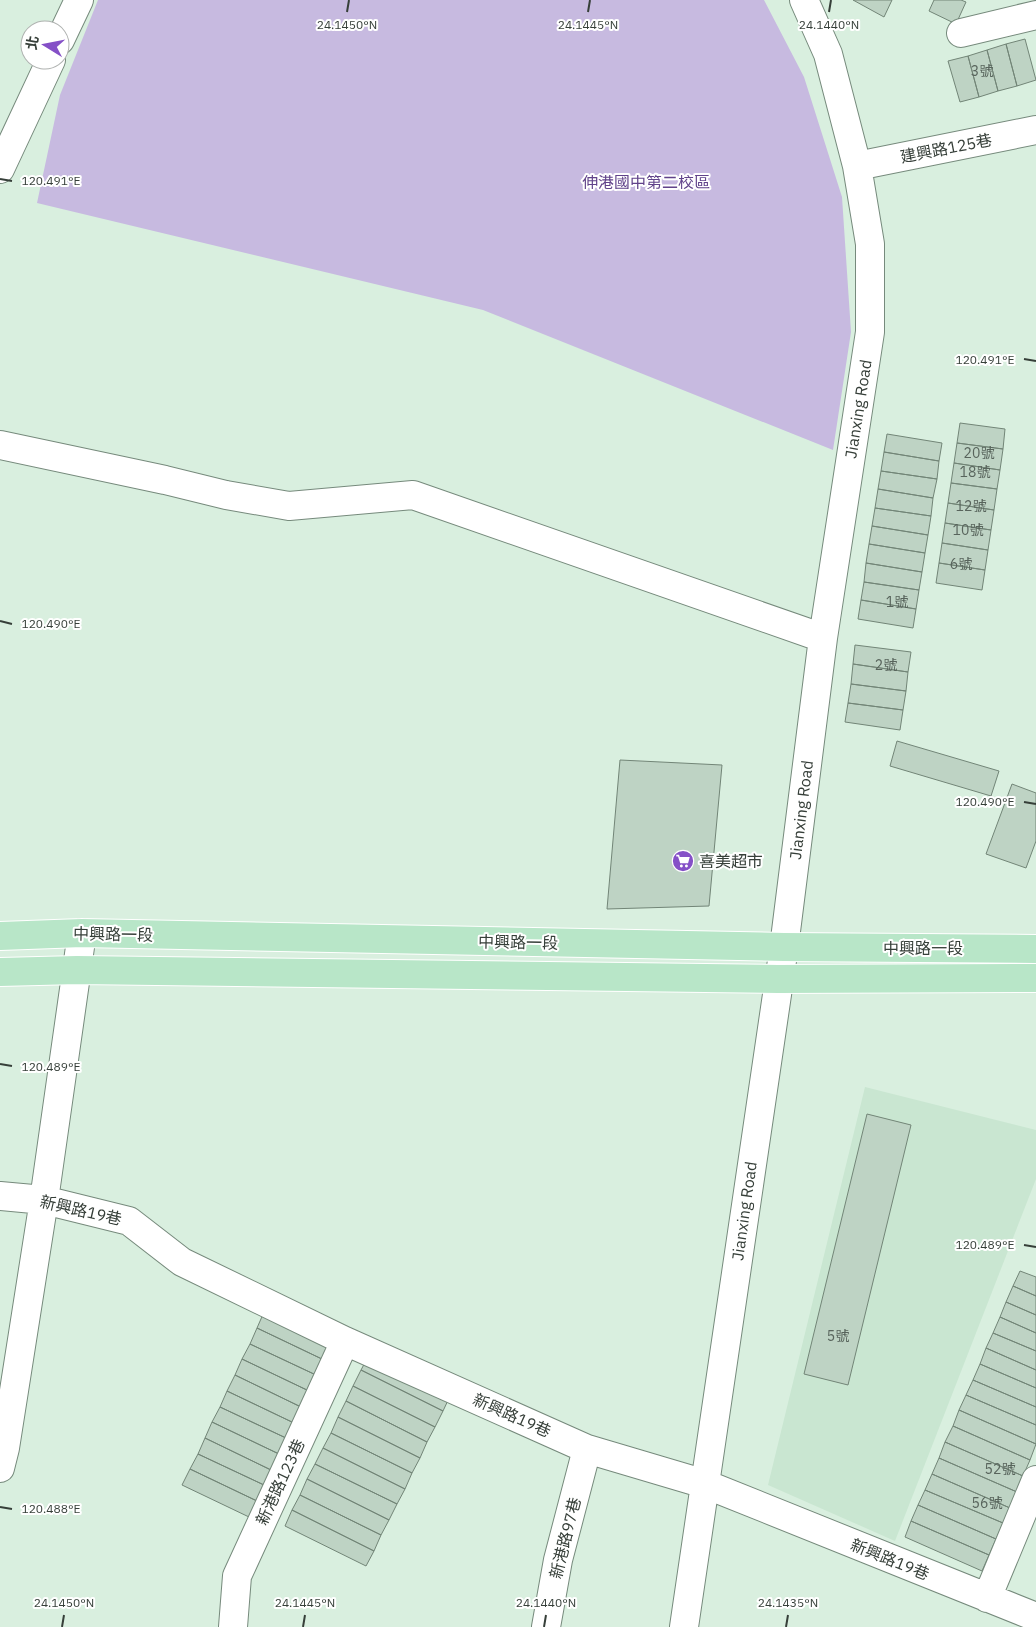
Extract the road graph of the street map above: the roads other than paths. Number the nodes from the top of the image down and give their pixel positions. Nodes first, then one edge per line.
1 (79, 0) edge
2 (804, 0) edge
3 (1036, 14) edge
4 (70, 20) edge
5 (961, 33) dead end
6 (46, 70) edge
7 (1036, 130) edge
8 (857, 166) junction
9 (0, 169) edge
10 (0, 445) edge
11 (823, 638) junction
12 (82, 933) junction
13 (0, 936) edge
14 (784, 947) junction
15 (1036, 949) edge
16 (77, 970) junction
17 (0, 972) edge
18 (1036, 978) edge
19 (778, 979) junction
20 (0, 1196) edge
21 (44, 1200) junction
22 (345, 1340) junction
23 (587, 1449) junction
24 (0, 1468) edge
25 (1036, 1480) edge
26 (704, 1484) junction
27 (998, 1610) edge
28 (1036, 1617) edge
29 (233, 1627) edge
30 (546, 1627) edge
31 (684, 1627) edge

1 - 4 street
2 - 8 street, Jianxing Road
3 - 5 street
6 - 9 street
7 - 8 street, 建興路125巷
8 - 11 street, Jianxing Road
10 - 11 street
11 - 14 street, Jianxing Road
12 - 13 main road, 中興路一段
12 - 14 main road, 中興路一段
12 - 16 street
14 - 15 main road, 中興路一段
14 - 19 street, Jianxing Road
16 - 17 main road, 中興路一段
16 - 19 main road, 中興路一段
16 - 21 street
18 - 19 main road, 中興路一段
19 - 26 street, Jianxing Road
20 - 21 street, 新興路19巷
21 - 22 street, 新興路19巷
21 - 24 street
22 - 23 street, 新興路19巷
22 - 29 street, 新港路123巷
23 - 26 street, 新興路19巷
23 - 30 street, 新港路97巷
25 - 27 street
26 - 27 street, 新興路19巷
26 - 31 street, Jianxing Road
27 - 28 street, 新興路19巷

